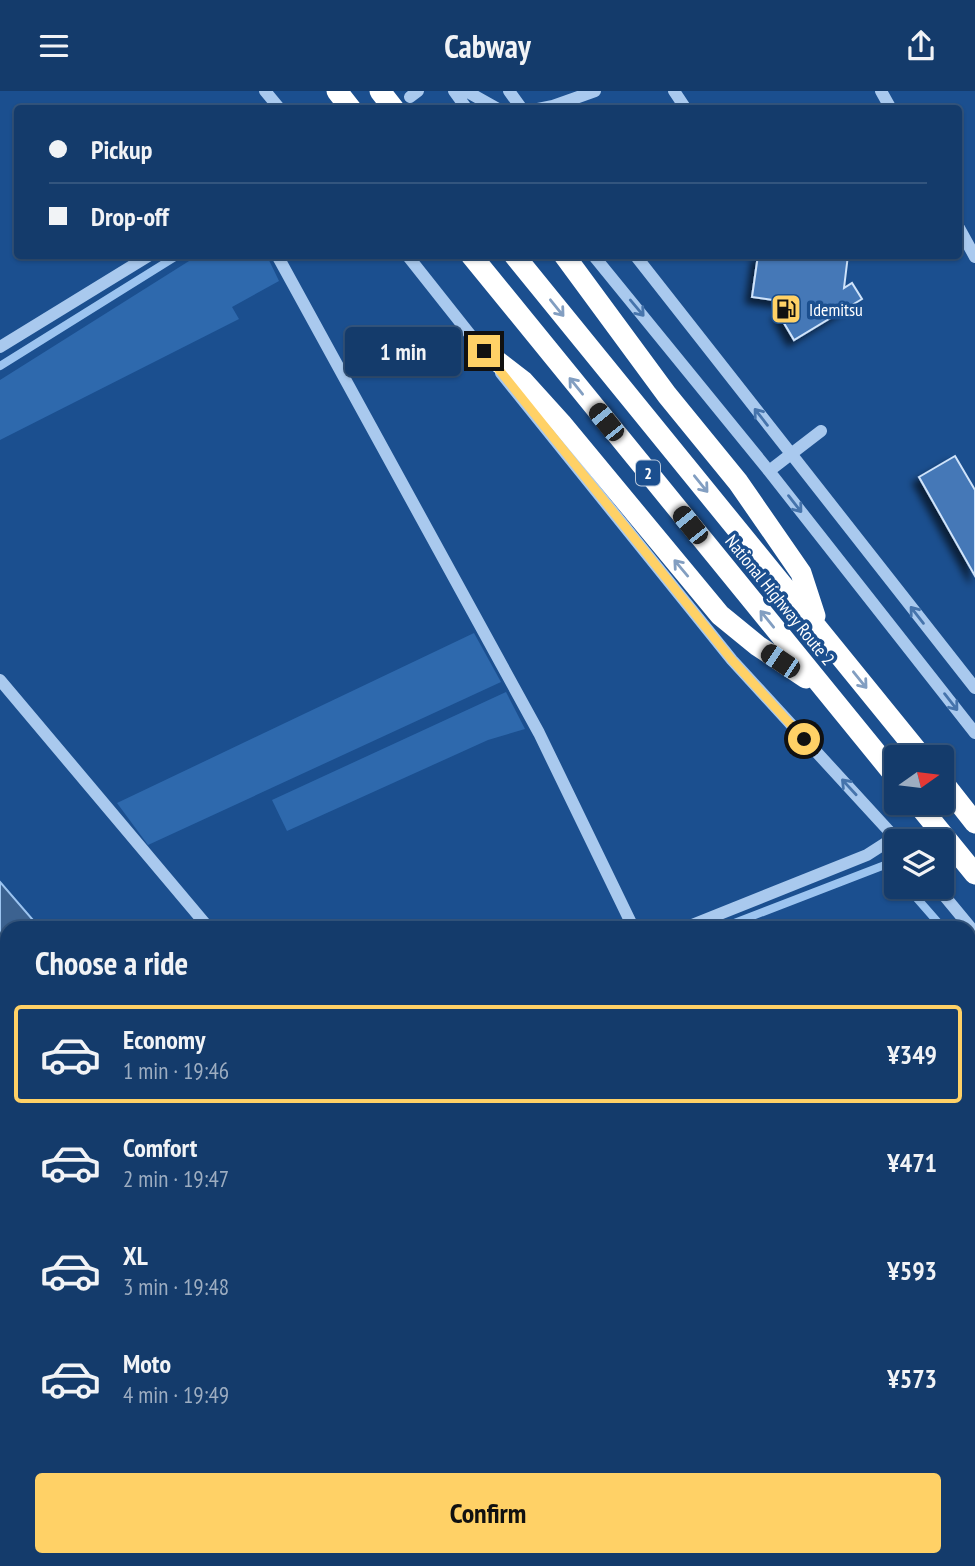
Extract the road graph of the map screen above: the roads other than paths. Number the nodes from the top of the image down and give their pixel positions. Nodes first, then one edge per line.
1 (265, 91) edge
2 (337, 91) edge
3 (380, 91) edge
4 (466, 91) edge
5 (595, 91) edge
6 (408, 99) edge
7 (277, 105) edge
8 (348, 105) edge
9 (491, 105) edge
10 (557, 105) edge
11 (962, 233) edge
12 (975, 257) edge
13 (143, 259) edge
14 (279, 259) edge
15 (411, 259) edge
16 (474, 259) edge
17 (517, 259) edge
18 (567, 259) edge
19 (596, 259) edge
20 (638, 259) edge
21 (0, 347) edge
22 (484, 351) junction
23 (821, 431) dead end
24 (790, 455) junction
25 (769, 471) junction
26 (819, 628) junction
27 (0, 680) edge
28 (975, 688) edge
29 (825, 691) junction
30 (975, 733) edge
31 (913, 745) edge
32 (884, 762) edge
33 (954, 796) edge
34 (927, 815) edge
35 (975, 823) edge
36 (888, 829) edge
37 (884, 846) edge
38 (975, 874) edge
39 (947, 899) edge
40 (203, 921) edge
41 (630, 921) edge
42 (702, 921) edge
43 (965, 921) edge

1 - 7 street
2 - 8 highway
3 - 6 highway
4 - 9 street
5 - 10 street
11 - 12 street
13 - 21 street
14 - 41 street
15 - 22 street
29 -> 16 highway, National Highway Route 2 / 2
17 -> 26 highway, National Highway Route 2 / 2
18 - 26 highway
19 -> 25 street
24 -> 20 street
29 -> 22 highway
36 -> 22 street
23 - 24 street
24 - 25 street
28 -> 24 street
25 -> 30 street
26 -> 31 highway, National Highway Route 2 / 2
27 - 40 street
29 - 32 highway, National Highway Route 2 / 2
33 - 35 highway
34 - 38 highway
37 - 42 street
39 - 43 street

